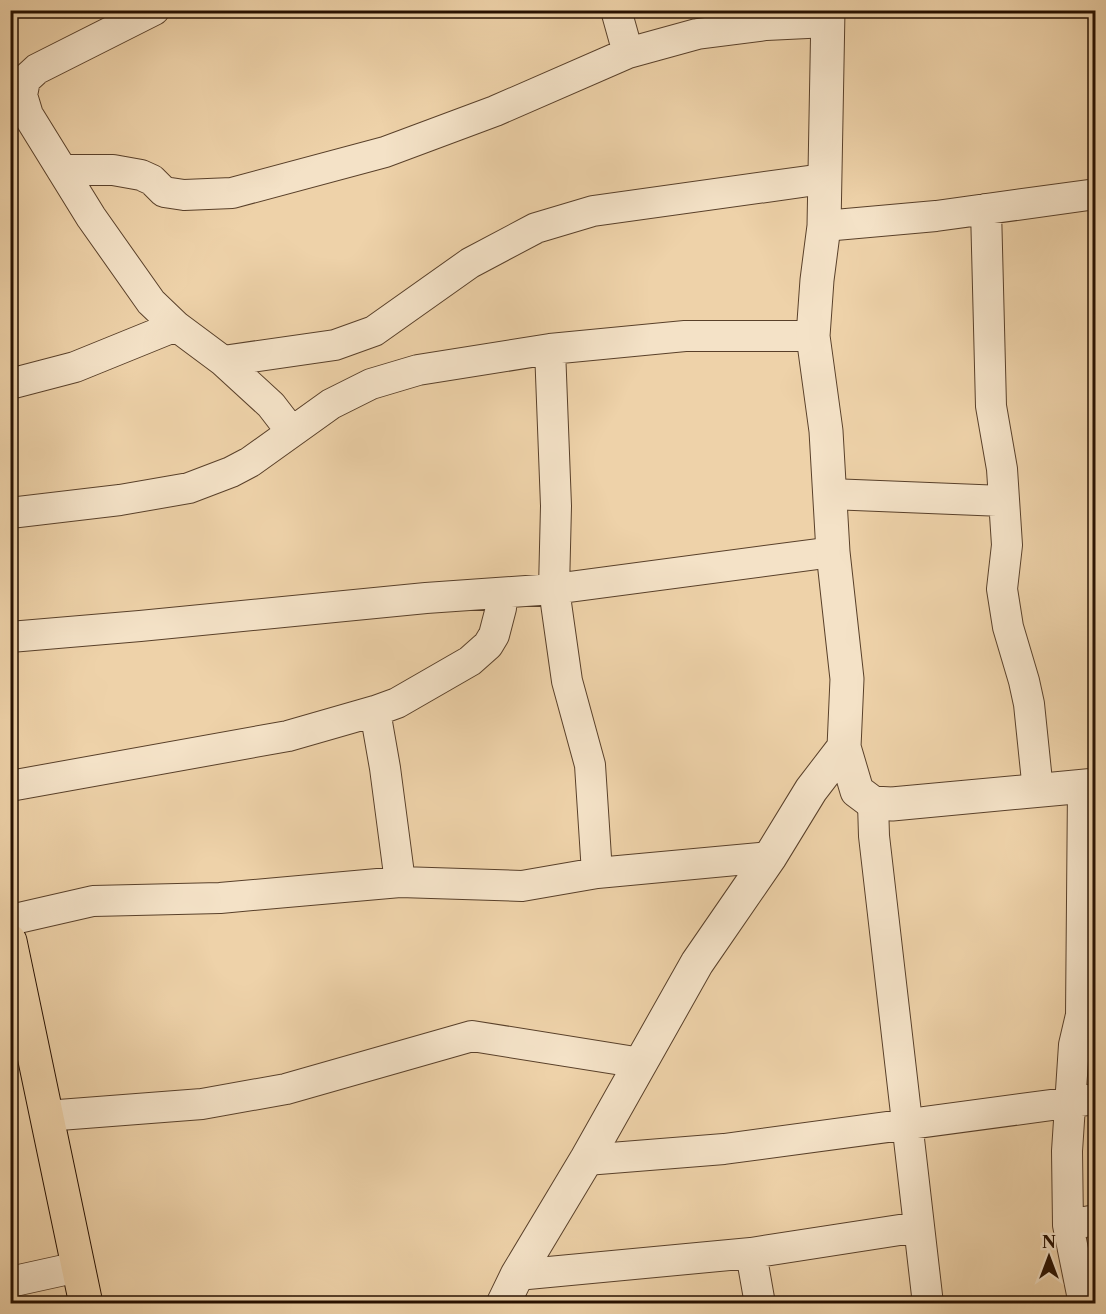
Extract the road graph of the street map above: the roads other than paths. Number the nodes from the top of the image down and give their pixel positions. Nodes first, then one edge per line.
1 (154, 10) edge
2 (616, 10) edge
3 (828, 16) edge
4 (694, 22) edge
5 (628, 53) junction
6 (63, 170) junction
7 (823, 179) junction
8 (1095, 194) edge
9 (986, 209) junction
10 (824, 226) junction
11 (176, 326) junction
12 (813, 336) junction
13 (550, 349) junction
14 (223, 361) junction
15 (10, 384) edge
16 (291, 431) junction
17 (830, 494) junction
18 (1003, 501) junction
19 (10, 513) edge
20 (833, 552) junction
21 (554, 589) junction
22 (499, 593) junction
23 (10, 637) edge
24 (375, 711) junction
25 (844, 747) junction
26 (10, 786) edge
27 (1089, 786) edge
28 (1038, 791) junction
29 (873, 803) junction
30 (770, 857) junction
31 (597, 873) junction
32 (400, 882) junction
33 (10, 920) edge
34 (10, 941) edge
35 (1089, 954) edge
36 (1088, 1015) edge
37 (641, 1063) junction
38 (1082, 1101) edge
39 (46, 1116) junction
40 (908, 1124) junction
41 (586, 1160) junction
42 (1082, 1222) edge
43 (919, 1227) junction
44 (751, 1254) junction
45 (78, 1267) junction
46 (10, 1282) edge
47 (510, 1289) edge
48 (86, 1304) edge
49 (760, 1304) edge
50 (928, 1304) edge
51 (1084, 1304) edge

1 - 6 street
2 - 5 street
3 - 4 street
3 - 7 street
4 - 5 street
5 - 6 street
6 - 11 street
7 - 10 street
7 - 14 street
8 - 9 street
9 - 10 street
9 - 18 street
10 - 12 street
11 - 14 street
11 - 15 street
12 - 13 street
12 - 17 street
13 - 16 street
13 - 21 street
14 - 16 street
16 - 19 street
17 - 18 street
17 - 20 street
18 - 28 street
20 - 21 street
20 - 25 street
21 - 22 street
21 - 31 street
22 - 23 street
22 - 24 street
24 - 26 street
24 - 32 street
25 - 29 street
25 - 30 street
27 - 28 street
27 - 35 street
28 - 29 street
29 - 40 street
30 - 31 street
30 - 37 street
31 - 32 street
32 - 33 street
34 - 39 main road
35 - 36 street
36 - 38 street
37 - 39 street
37 - 41 street
38 - 40 street
38 - 42 street
39 - 45 main road
40 - 41 street
40 - 43 street
41 - 47 street
42 - 51 street
43 - 44 street
43 - 50 street
44 - 47 street
44 - 49 street
45 - 46 street
45 - 48 main road

